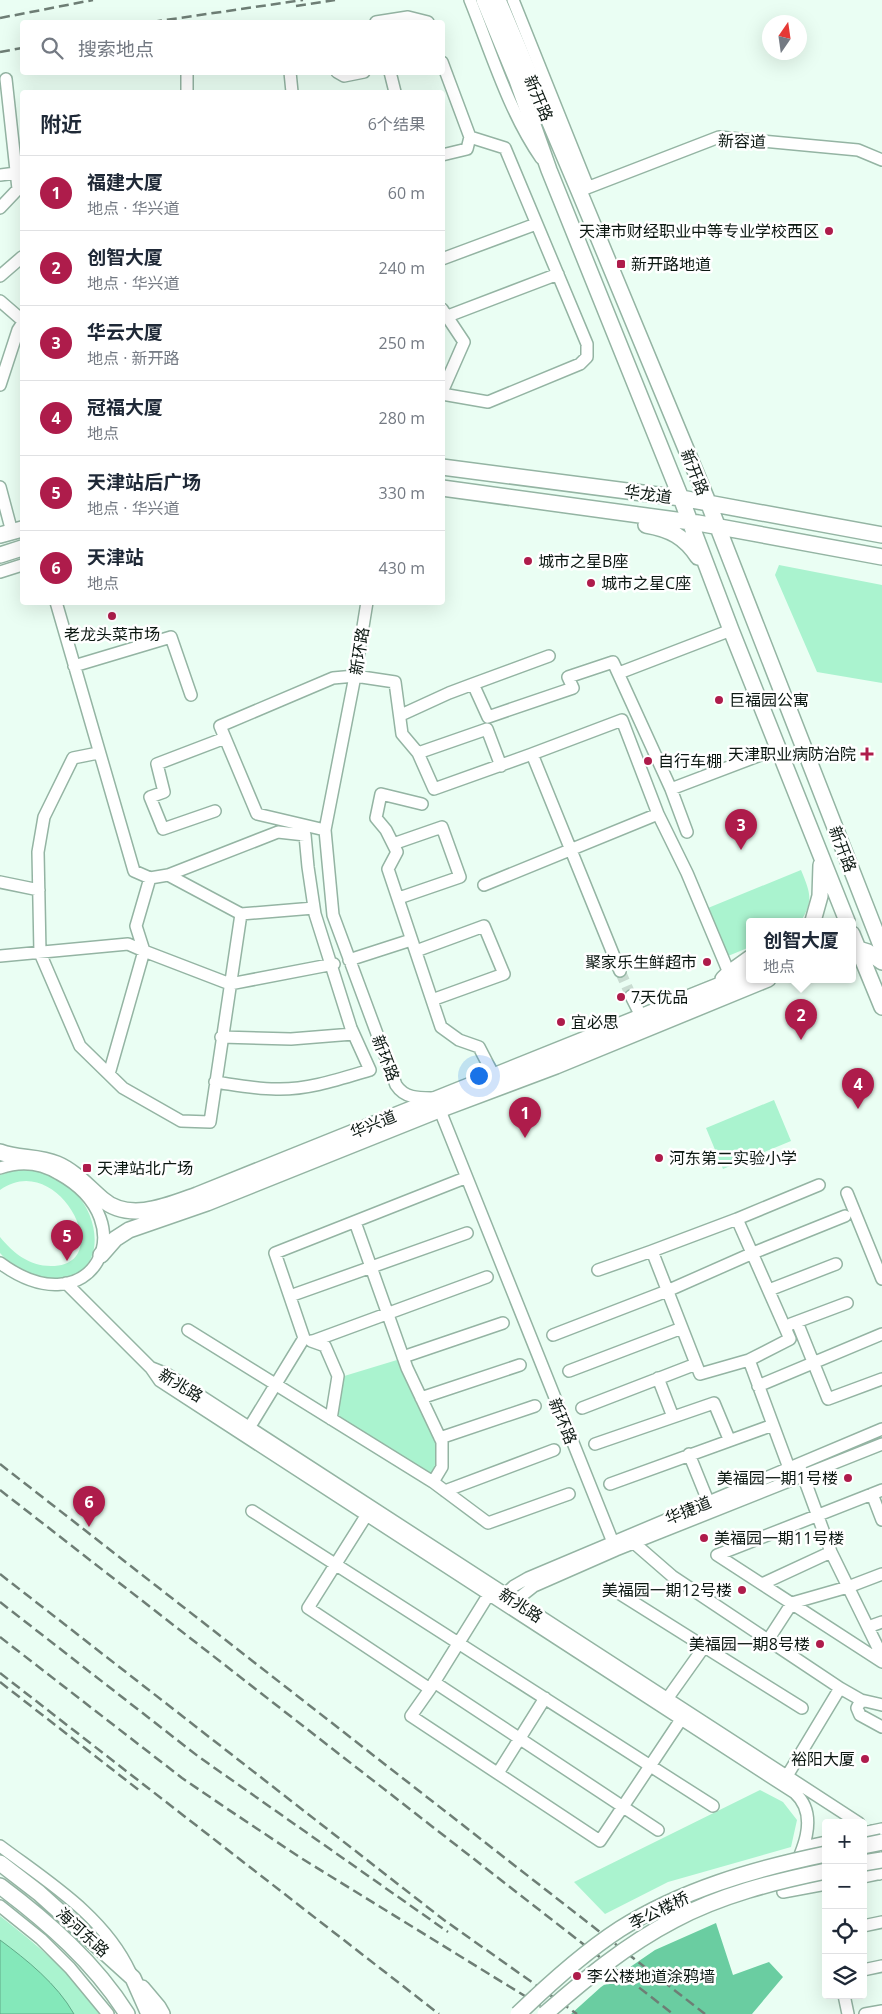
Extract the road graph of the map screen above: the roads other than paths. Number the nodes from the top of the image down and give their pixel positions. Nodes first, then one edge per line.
1 (470, 0) edge
2 (484, 0) edge
3 (498, 0) edge
4 (513, 0) edge
5 (392, 20) edge
6 (418, 20) edge
7 (445, 70) edge
8 (186, 75) edge
9 (292, 75) edge
10 (391, 75) edge
11 (6, 79) dead end
12 (187, 90) edge
13 (292, 90) edge
14 (394, 90) edge
15 (470, 137) junction
16 (445, 154) edge
17 (882, 160) edge
18 (549, 170) junction
19 (16, 173) junction
20 (0, 175) edge
21 (584, 189) junction
22 (0, 208) edge
23 (536, 224) junction
24 (20, 258) edge
25 (445, 258) edge
26 (558, 274) junction
27 (0, 276) edge
28 (0, 301) edge
29 (445, 312) edge
30 (20, 318) edge
31 (20, 327) edge
32 (0, 385) edge
33 (445, 386) edge
34 (445, 394) edge
35 (445, 467) edge
36 (0, 487) edge
37 (445, 488) edge
38 (606, 488) junction
39 (510, 497) junction
40 (681, 498) junction
41 (708, 502) junction
42 (692, 520) junction
43 (717, 526) junction
44 (12, 532) edge
45 (882, 535) edge
46 (20, 549) edge
47 (0, 555) edge
48 (882, 557) edge
49 (20, 566) edge
50 (0, 572) edge
51 (737, 578) junction
52 (712, 581) junction
53 (57, 605) edge
54 (367, 605) edge
55 (731, 630) junction
56 (549, 656) dead end
57 (74, 666) junction
58 (620, 674) junction
59 (355, 676) junction
60 (473, 684) junction
61 (191, 694) dead end
62 (401, 715) dead end
63 (225, 738) junction
64 (779, 748) junction
65 (98, 753) junction
66 (418, 753) junction
67 (532, 754) junction
68 (501, 766) junction
69 (671, 789) junction
70 (422, 804) dead end
71 (215, 811) dead end
72 (658, 814) junction
73 (324, 830) junction
74 (688, 832) dead end
75 (393, 844) junction
76 (819, 848) junction
77 (570, 851) junction
78 (168, 875) junction
79 (150, 878) junction
80 (855, 880) junction
81 (0, 882) edge
82 (484, 885) dead end
83 (39, 890) junction
84 (398, 898) junction
85 (314, 908) junction
86 (241, 914) junction
87 (814, 918) edge
88 (847, 918) edge
89 (849, 918) edge
90 (877, 935) edge
91 (411, 940) junction
92 (856, 940) edge
93 (856, 943) edge
94 (856, 946) edge
95 (144, 951) junction
96 (40, 952) junction
97 (416, 952) junction
98 (0, 956) edge
99 (349, 960) junction
100 (746, 962) edge
101 (882, 962) edge
102 (332, 964) junction
103 (620, 971) tunnel mouth
104 (746, 973) edge
105 (730, 976) junction
106 (758, 983) edge
107 (230, 984) junction
108 (632, 996) tunnel mouth
109 (432, 1000) junction
110 (882, 1007) edge
111 (641, 1016) junction
112 (353, 1034) junction
113 (221, 1038) junction
114 (109, 1074) junction
115 (494, 1076) junction
116 (215, 1082) junction
117 (437, 1104) junction
118 (0, 1145) edge
119 (0, 1152) edge
120 (0, 1168) edge
121 (258, 1170) junction
122 (466, 1178) junction
123 (819, 1185) dead end
124 (847, 1193) dead end
125 (845, 1216) dead end
126 (737, 1218) junction
127 (355, 1222) junction
128 (467, 1233) dead end
129 (652, 1251) junction
130 (753, 1253) junction
131 (101, 1255) junction
132 (0, 1263) edge
133 (836, 1264) dead end
134 (371, 1267) junction
135 (598, 1270) dead end
136 (487, 1277) dead end
137 (882, 1279) edge
138 (66, 1283) junction
139 (769, 1290) junction
140 (667, 1291) junction
141 (290, 1296) junction
142 (847, 1303) dead end
143 (388, 1314) junction
144 (797, 1322) junction
145 (503, 1323) dead end
146 (784, 1326) junction
147 (682, 1328) junction
148 (188, 1330) dead end
149 (882, 1334) edge
150 (553, 1336) dead end
151 (308, 1340) junction
152 (403, 1357) junction
153 (749, 1360) junction
154 (814, 1363) junction
155 (696, 1364) junction
156 (520, 1365) dead end
157 (151, 1368) junction
158 (569, 1371) dead end
159 (658, 1378) junction
160 (882, 1379) edge
161 (276, 1384) junction
162 (758, 1386) junction
163 (421, 1398) junction
164 (535, 1406) dead end
165 (582, 1408) dead end
166 (673, 1417) junction
167 (331, 1419) junction
168 (773, 1425) junction
169 (249, 1428) junction
170 (882, 1429) edge
171 (440, 1438) junction
172 (728, 1440) junction
173 (595, 1444) dead end
174 (882, 1444) edge
175 (554, 1450) dead end
176 (689, 1454) junction
177 (794, 1466) junction
178 (803, 1476) junction
179 (433, 1482) junction
180 (610, 1484) dead end
181 (445, 1491) junction
182 (877, 1492) edge
183 (569, 1494) dead end
184 (708, 1502) junction
185 (252, 1511) dead end
186 (817, 1514) junction
187 (366, 1516) junction
188 (882, 1520) edge
189 (634, 1543) junction
190 (613, 1546) junction
191 (831, 1552) junction
192 (336, 1565) junction
193 (882, 1574) edge
194 (762, 1584) junction
195 (848, 1587) junction
196 (614, 1590) dead end
197 (498, 1596) junction
198 (513, 1604) junction
199 (792, 1604) junction
200 (882, 1622) edge
201 (868, 1627) junction
202 (768, 1640) junction
203 (459, 1643) junction
204 (704, 1647) junction
205 (882, 1656) edge
206 (882, 1662) edge
207 (432, 1685) junction
208 (840, 1688) junction
209 (545, 1698) junction
210 (667, 1699) junction
211 (861, 1700) junction
212 (882, 1705) edge
213 (802, 1708) dead end
214 (682, 1718) junction
215 (882, 1727) edge
216 (520, 1738) junction
217 (651, 1766) junction
218 (498, 1773) junction
219 (787, 1776) junction
220 (623, 1806) junction
221 (713, 1806) dead end
222 (853, 1819) edge
223 (658, 1830) dead end
224 (872, 1832) edge
225 (822, 1843) edge
226 (0, 1846) edge
227 (803, 1847) junction
228 (822, 1855) edge
229 (0, 1863) edge
230 (866, 1864) edge
231 (881, 1869) edge
232 (822, 1872) edge
233 (867, 1875) edge
234 (822, 1885) edge
235 (0, 1886) edge
236 (0, 1906) edge
237 (882, 1922) edge
238 (867, 1925) edge
239 (882, 1966) edge
240 (867, 1969) edge
241 (133, 1978) junction
242 (845, 1999) edge
243 (882, 2011) edge
244 (160, 2012) edge
245 (108, 2014) edge
246 (127, 2014) edge
247 (518, 2014) edge
248 (545, 2014) edge
249 (848, 2014) edge
250 (865, 2014) edge

1 - 18 street
2 - 18 main road, 新开路
3 - 21 main road, 新开路
4 - 21 street
5 - 6 street
7 - 15 street
8 - 12 street
9 - 13 street
10 - 14 street
11 - 19 street
15 - 16 street
15 - 23 street
17 - 21 street, 新容道
18 - 40 main road, 新开路
19 - 20 street
19 - 22 street
21 - 41 main road, 新开路
23 - 25 street
23 - 26 street
24 - 27 street
26 - 29 street
26 - 34 street
28 - 30 street
29 - 33 street
31 - 32 street
35 - 38 main road, 华龙道
36 - 44 street
37 - 39 main road
38 - 40 main road, 华龙道
38 - 42 main road
39 - 42 main road
39 - 52 main road
40 - 41 main road, 华龙道
40 - 42 main road, 新开路
41 - 43 main road, 新开路
41 - 45 main road, 华龙道
42 - 43 main road
42 - 51 main road
42 - 52 main road, 新开路
43 - 48 main road
43 - 51 main road, 新开路
46 - 47 main road
49 - 50 street
51 - 80 main road, 新开路
52 - 55 main road, 新开路
53 - 57 street
54 - 59 street, 新环路
55 - 58 street
55 - 64 main road, 新开路
56 - 60 street
57 - 61 street
57 - 65 street
58 - 60 street
58 - 69 street
59 - 63 street
59 - 66 street
59 - 73 street, 新环路
60 - 62 street
63 - 71 street
63 - 73 street
64 - 69 street
64 - 76 main road, 新开路
65 - 79 street
65 - 83 street
66 - 68 street
66 - 68 street
67 - 68 street
67 - 72 street
67 - 77 street
69 - 74 street
70 - 75 street
72 - 77 street
72 - 105 street
73 - 99 street, 新环路
75 - 84 street
75 - 84 street
76 - 87 main road
76 - 88 main road, 新开路
77 - 82 street
77 - 103 street
78 - 79 street
78 - 85 street
78 - 86 street
79 - 95 street
80 - 89 main road
80 - 90 main road, 新开路
81 - 83 street
83 - 96 street
84 - 91 street
85 - 86 street
85 - 102 street
86 - 107 street
90 - 92 main road
91 - 97 street
91 - 99 street
93 - 101 main road
94 - 110 main road
95 - 96 street
95 - 107 street
95 - 114 street
96 - 98 street
96 - 114 street
97 - 109 street
97 - 109 street
99 - 117 street, 新环路
100 - 105 main road
102 - 107 street
102 - 112 street
104 - 105 main road
105 - 111 main road, 华兴道
106 - 117 main road, 华兴道
107 - 113 street
108 - 111 street
109 - 115 street
111 - 115 main road, 华兴道
112 - 113 street
112 - 116 street
113 - 116 street
114 - 116 street
115 - 117 main road, 华兴道
117 - 121 main road, 华兴道
117 - 122 street, 新环路
117 - 131 main road, 华兴道
118 - 121 main road
119 - 121 main road, 华兴道
120 - 131 street
122 - 127 street
122 - 190 street, 新环路
123 - 126 street
124 - 137 street
125 - 130 street
126 - 129 street
126 - 130 street
127 - 134 street
127 - 141 street
128 - 134 street
129 - 135 street
129 - 140 street
130 - 139 street
130 - 140 street
131 - 138 street
132 - 138 street
133 - 139 street
134 - 141 street
134 - 143 street
136 - 143 street
138 - 157 street
139 - 146 street
140 - 147 street
140 - 150 street
141 - 151 street
142 - 144 street
143 - 151 street
143 - 152 street
144 - 146 street
144 - 154 street
145 - 152 street
146 - 153 street
147 - 155 street
147 - 158 street
148 - 161 street
149 - 154 street
151 - 161 street
151 - 167 street
152 - 163 street
153 - 155 street
153 - 162 street
154 - 160 street
154 - 162 street
155 - 159 street
156 - 163 street
157 - 169 street, 新兆路
157 - 187 street, 新兆路
159 - 165 street
159 - 166 street
161 - 167 street
161 - 169 street
162 - 168 street
163 - 171 street
164 - 171 street
166 - 172 street
166 - 173 street
167 - 179 street
168 - 172 street
168 - 177 street
169 - 197 street, 新兆路
170 - 177 street, 华捷道
171 - 179 street
172 - 176 street
174 - 178 street, 华捷道
175 - 181 street
176 - 180 street
176 - 184 street
177 - 178 street
177 - 184 street, 华捷道
178 - 186 street
178 - 189 street, 华捷道
179 - 181 street
181 - 183 street
182 - 186 street
182 - 188 street
184 - 190 street, 华捷道
185 - 192 street
186 - 191 street
186 - 194 street
187 - 192 street
187 - 197 street, 新兆路
189 - 190 street, 华捷道
189 - 202 street
190 - 197 street, 华捷道
190 - 198 street, 华捷道
191 - 194 street
191 - 195 street
192 - 203 street
192 - 207 street
193 - 195 street
194 - 199 street
195 - 199 street
195 - 201 street
196 - 204 street
197 - 198 street, 新兆路
197 - 203 street
198 - 210 street, 新兆路
198 - 214 street, 新兆路
199 - 202 street
199 - 206 street
200 - 201 street
201 - 205 street
202 - 208 street
203 - 207 street
203 - 209 street
204 - 210 street
204 - 213 street
207 - 216 street
207 - 218 street
208 - 211 street
208 - 219 street
209 - 216 street
209 - 217 street
210 - 219 street, 新兆路
211 - 212 street
211 - 215 street
214 - 217 street
214 - 227 street, 新兆路
216 - 218 street
216 - 220 street
217 - 220 street
217 - 221 street
218 - 220 street
219 - 222 street, 新兆路
220 - 223 street
224 - 231 street
225 - 227 street
226 - 241 street
227 - 234 street, 新兆路
228 - 247 main road, 李公楼桥, bridge
229 - 241 main road, 海河东路
230 - 231 main road, bridge
231 - 233 street
232 - 248 main road, 李公楼桥, bridge
235 - 246 main road, 海河东路
236 - 245 street
237 - 238 street
239 - 240 street
241 - 244 main road, 海河东路
242 - 249 street
243 - 250 street

